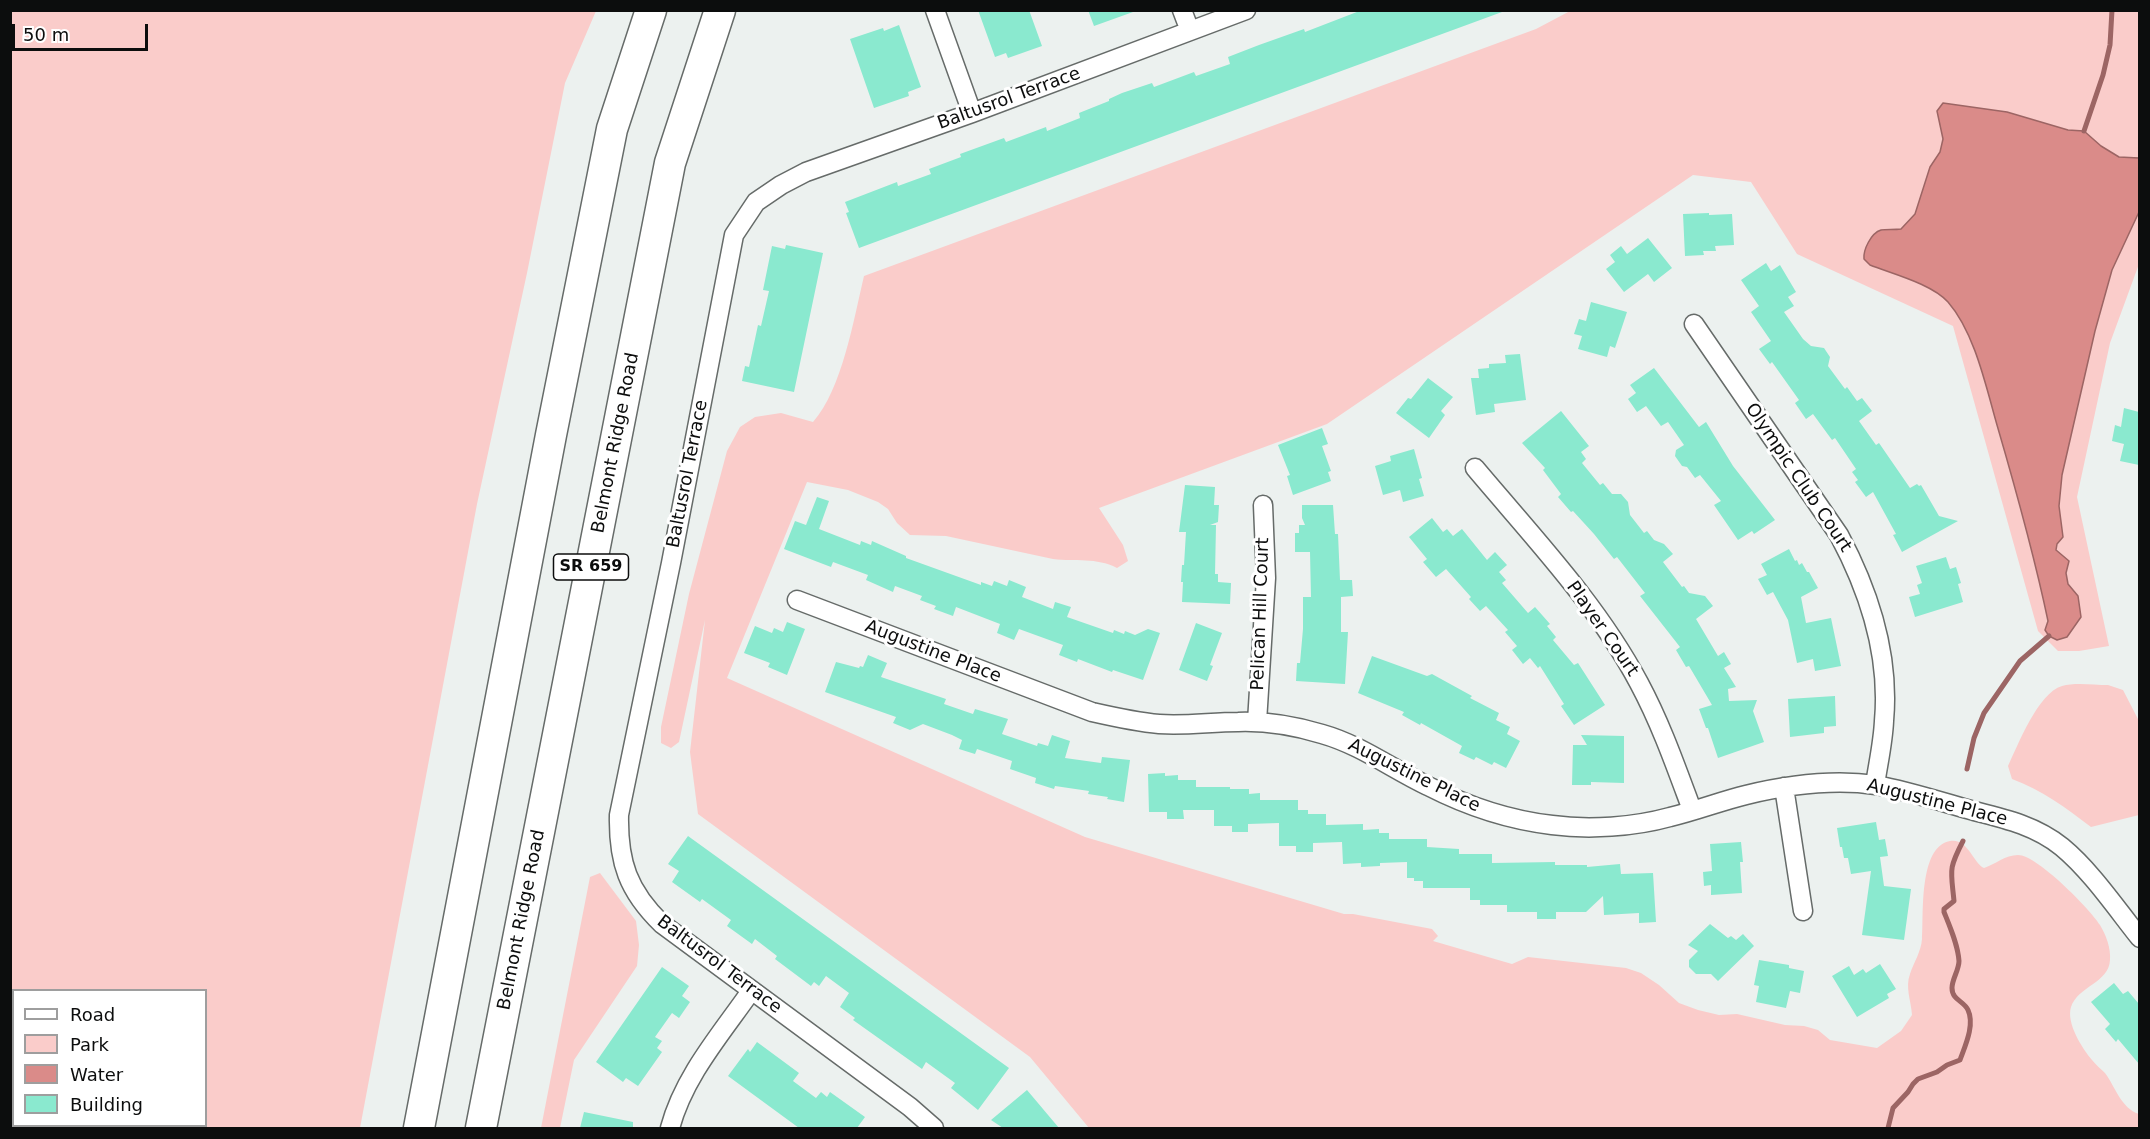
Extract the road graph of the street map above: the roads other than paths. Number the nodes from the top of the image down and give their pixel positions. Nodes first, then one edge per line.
1 (651, 10) edge
2 (720, 10) edge
3 (935, 10) edge
4 (1182, 10) edge
5 (1246, 10) edge
6 (1190, 31) junction
7 (972, 113) junction
8 (1694, 324) dead end
9 (1475, 468) dead end
10 (1263, 506) dead end
11 (797, 600) dead end
12 (1257, 722) junction
13 (1875, 785) junction
14 (1784, 788) junction
15 (1692, 810) junction
16 (1803, 911) dead end
17 (2139, 938) edge
18 (752, 991) junction
19 (418, 1128) edge
20 (482, 1128) edge
21 (670, 1128) edge
22 (934, 1128) edge

1 - 19 main road, SR 659
2 - 20 main road, Belmont Ridge Road / SR 659
3 - 7 street
4 - 6 street
5 - 6 street, Baltusrol Terrace
6 - 7 street, Baltusrol Terrace
7 - 18 street, Baltusrol Terrace
8 - 13 street, Olympic Club Court
9 - 15 street, Player Court
10 - 12 street, Pelican Hill Court
11 - 12 street, Augustine Place
12 - 15 street, Augustine Place
13 - 14 street, Augustine Place
13 - 17 street, Augustine Place
14 - 15 street, Augustine Place
14 - 16 street
18 - 21 street
18 - 22 street, Baltusrol Terrace

